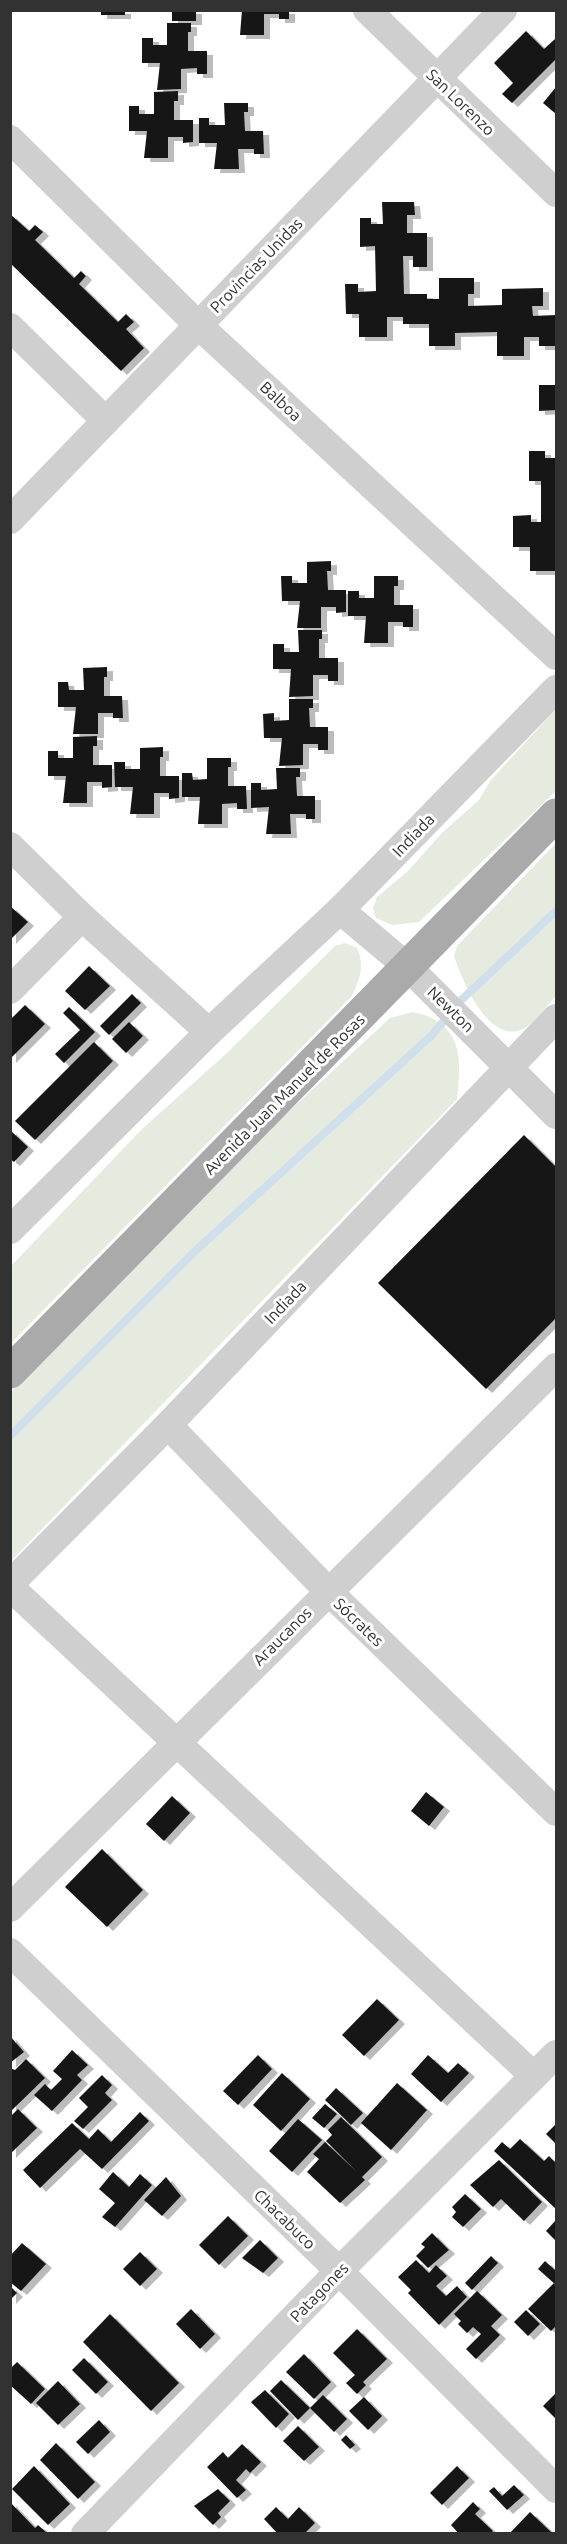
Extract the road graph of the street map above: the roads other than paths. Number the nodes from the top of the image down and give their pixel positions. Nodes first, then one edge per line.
1 (367, 10) edge
2 (503, 10) edge
3 (435, 78) junction
4 (10, 139) edge
5 (556, 193) edge
6 (198, 325) junction
7 (10, 327) edge
8 (106, 421) junction
9 (10, 520) edge
10 (556, 656) edge
11 (556, 689) edge
12 (556, 815) edge
13 (10, 846) edge
14 (340, 910) junction
15 (82, 917) junction
16 (409, 968) junction
17 (10, 990) edge
18 (556, 1018) edge
19 (209, 1032) junction
20 (509, 1066) junction
21 (556, 1115) edge
22 (10, 1230) edge
23 (556, 1367) edge
24 (10, 1372) edge
25 (168, 1425) junction
26 (10, 1586) edge
27 (328, 1591) junction
28 (177, 1742) junction
29 (556, 1812) edge
30 (10, 1908) edge
31 (10, 1952) edge
32 (556, 2054) edge
33 (534, 2076) junction
34 (339, 2271) junction
35 (556, 2489) edge
36 (85, 2534) edge

1 - 3 street, San Lorenzo
2 - 3 street, Provincias Unidas
3 - 5 street, San Lorenzo
3 - 6 street, Provincias Unidas
4 - 6 street, Balboa
6 - 8 street, Provincias Unidas
6 - 10 street, Balboa
7 - 8 street
8 - 9 street, Provincias Unidas
11 - 14 street, Indiada
12 - 16 main road, Avenida Juan Manuel de Rosas
13 - 15 street
14 - 16 street, Newton
14 - 19 street, Indiada
15 - 17 street
15 - 19 street
16 - 20 street, Newton
16 - 24 main road, Avenida Juan Manuel de Rosas
18 - 20 street, Indiada
19 - 22 street, Indiada
20 - 21 street, Newton
20 - 25 street, Indiada
23 - 27 street, Araucanos
25 - 26 street, Indiada
25 - 27 street, Sócrates
26 - 28 street
27 - 28 street, Araucanos
27 - 29 street, Sócrates
28 - 30 street, Araucanos
28 - 33 street
31 - 34 street, Chacabuco
32 - 33 street, Patagones
33 - 34 street, Patagones
34 - 35 street, Chacabuco
34 - 36 street, Patagones

